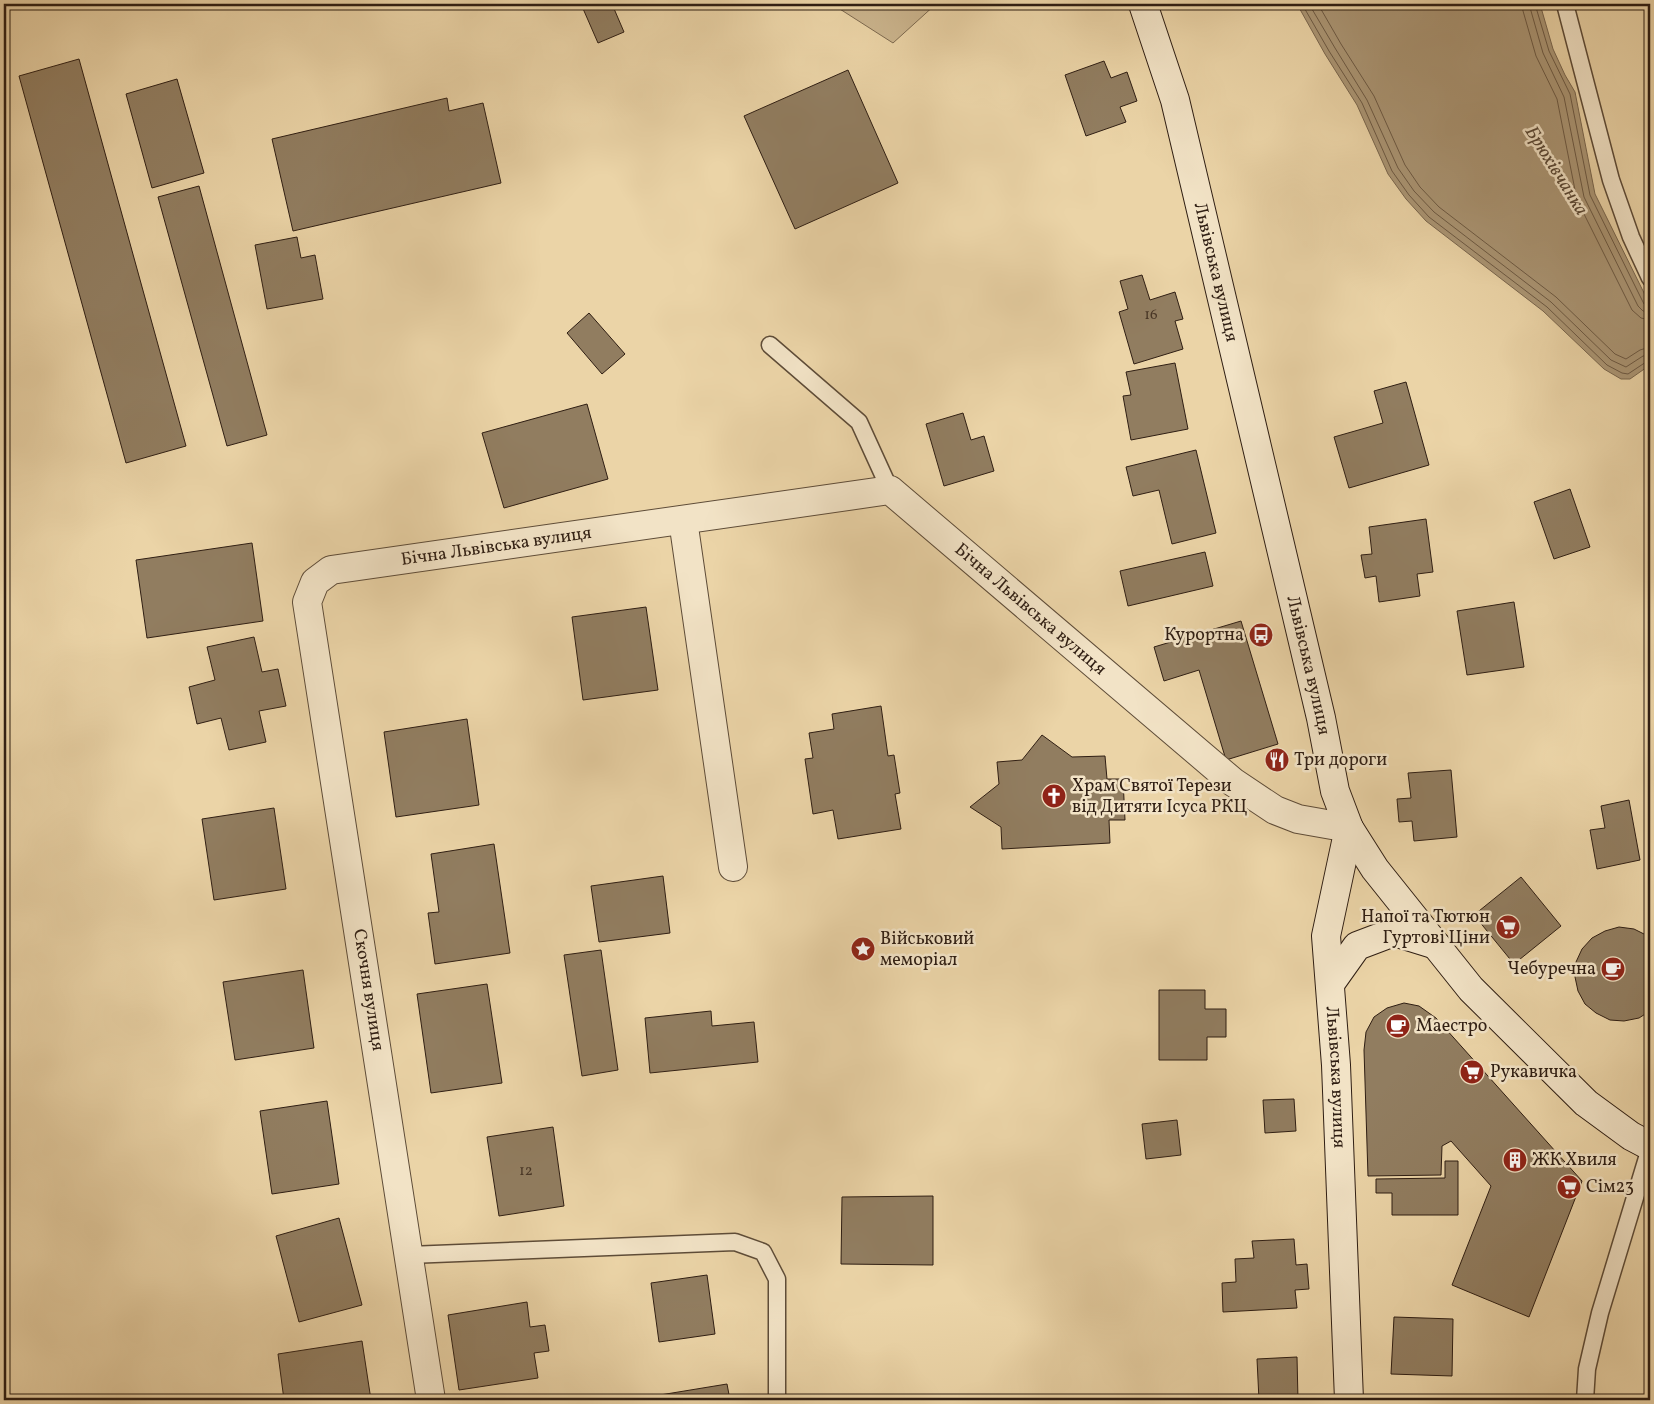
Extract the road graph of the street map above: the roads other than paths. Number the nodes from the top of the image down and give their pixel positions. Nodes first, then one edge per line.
1 (1143, 4) edge
2 (1565, 4) edge
3 (1650, 278) edge
4 (770, 345) dead end
5 (890, 490) junction
6 (683, 520) junction
7 (315, 582) joint
8 (1349, 828) junction
9 (733, 867) dead end
10 (1436, 945) junction
11 (1330, 984) junction
12 (1650, 1147) edge
13 (409, 1255) junction
14 (431, 1400) edge
15 (777, 1400) edge
16 (1349, 1400) edge
17 (1585, 1400) edge

1 - 8 street, Львівська вулиця
2 - 3 lane
4 - 5 lane
5 - 6 street, Бічна Львівська вулиця
5 - 8 street, Бічна Львівська вулиця
6 - 7 street, Бічна Львівська вулиця
6 - 9 street
7 - 13 street, Скочня вулиця
8 - 10 street
8 - 11 street, Львівська вулиця
10 - 11 street
10 - 12 street
11 - 16 street, Львівська вулиця
12 - 17 lane
13 - 14 street, Скочня вулиця
13 - 15 lane

